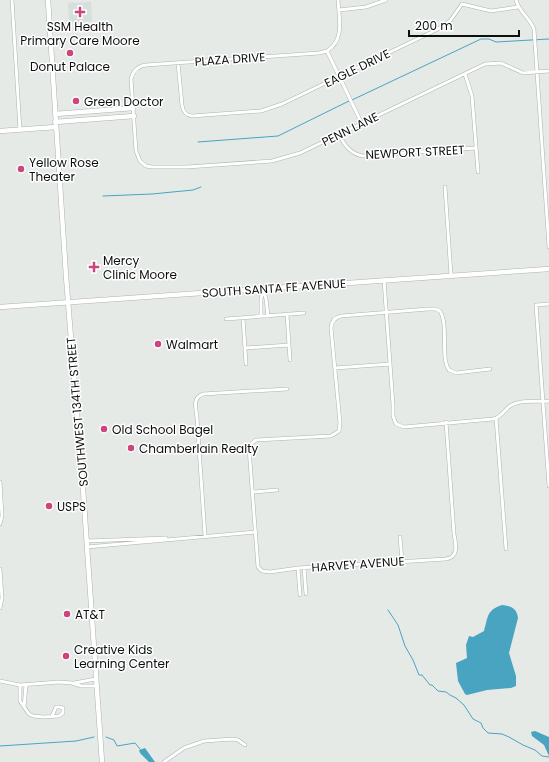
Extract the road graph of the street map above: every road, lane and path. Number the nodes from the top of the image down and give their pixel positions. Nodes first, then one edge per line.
1 (12, 0) edge
2 (48, 0) edge
3 (338, 0) edge
4 (386, 0) edge
5 (464, 0) edge
6 (516, 0) edge
7 (462, 4) junction
8 (518, 7) junction
9 (339, 10) junction
10 (327, 51) junction
11 (178, 63) junction
12 (549, 71) edge
13 (537, 72) junction
14 (465, 74) junction
15 (339, 77) junction
16 (133, 108) junction
17 (55, 114) junction
18 (134, 116) junction
19 (56, 124) junction
20 (362, 124) junction
21 (20, 130) junction
22 (0, 131) edge
23 (339, 134) junction
24 (476, 148) junction
25 (478, 172) dead end
26 (445, 187) dead end
27 (549, 247) edge
28 (549, 268) edge
29 (452, 275) junction
30 (384, 280) junction
31 (263, 289) junction
32 (68, 302) junction
33 (549, 304) edge
34 (0, 307) edge
35 (386, 313) junction
36 (304, 314) dead end
37 (287, 315) junction
38 (261, 316) junction
39 (268, 316) junction
40 (243, 318) junction
41 (226, 319) dead end
42 (289, 345) junction
43 (245, 348) junction
44 (290, 360) dead end
45 (246, 364) dead end
46 (390, 364) junction
47 (335, 368) junction
48 (490, 369) dead end
49 (287, 389) dead end
50 (543, 401) junction
51 (549, 401) edge
52 (496, 418) junction
53 (446, 422) junction
54 (0, 482) edge
55 (549, 486) edge
56 (277, 490) dead end
57 (253, 492) junction
58 (0, 524) edge
59 (256, 532) junction
60 (205, 536) junction
61 (400, 537) dead end
62 (178, 538) junction
63 (87, 541) junction
64 (87, 547) junction
65 (506, 549) dead end
66 (402, 561) junction
67 (298, 568) junction
68 (304, 568) junction
69 (0, 569) edge
70 (300, 586) junction
71 (306, 586) junction
72 (300, 594) dead end
73 (306, 594) dead end
74 (0, 608) edge
75 (96, 679) junction
76 (0, 681) edge
77 (72, 683) junction
78 (20, 685) junction
79 (26, 685) junction
80 (97, 686) junction
81 (24, 707) junction
82 (52, 716) dead end
83 (245, 745) dead end
84 (102, 762) edge
85 (164, 762) edge

1 - 21 street
2 - 17 main road, SOUTHWEST 134TH STREET
3 - 9 street
4 - 9 street
5 - 7 street, EAGLE DRIVE
6 - 8 street
7 - 8 street
7 - 15 street, EAGLE DRIVE
8 - 13 street
9 - 10 street
10 - 11 street, PLAZA DRIVE
10 - 15 street
11 - 15 street, EAGLE DRIVE
11 - 16 street, PLAZA DRIVE
12 - 13 street, PENN LANE
13 - 14 street, PENN LANE
13 - 27 street
14 - 20 street, PENN LANE
14 - 24 street
15 - 20 street
16 - 17 main road
16 - 18 street
17 - 19 main road, SOUTHWEST 134TH STREET
18 - 19 main road
18 - 23 street, PENN LANE
19 - 21 main road
19 - 32 main road, SOUTHWEST 134TH STREET
20 - 23 street, PENN LANE
21 - 22 main road
23 - 24 street, NEWPORT STREET
24 - 25 street
26 - 29 street
28 - 29 main road, SOUTH SANTA FE AVENUE
29 - 30 main road, SOUTH SANTA FE AVENUE
30 - 31 main road, SOUTH SANTA FE AVENUE
30 - 35 street
31 - 32 main road, SOUTH SANTA FE AVENUE
31 - 38 street
31 - 39 street
32 - 34 main road, SOUTH SANTA FE AVENUE
32 - 63 main road, SOUTHWEST 134TH STREET
33 - 50 street
35 - 46 street
35 - 47 street
35 - 48 street
36 - 37 street
37 - 39 street
37 - 42 street
38 - 39 street
38 - 40 street
40 - 41 street
40 - 43 street
42 - 43 street
42 - 44 street
43 - 45 street
46 - 47 street
46 - 53 street
47 - 57 street
49 - 60 street
50 - 51 street
50 - 52 street
50 - 55 street
52 - 53 street
52 - 65 street
53 - 66 street, HARVEY AVENUE
54 - 58 street
56 - 57 street
57 - 59 street
59 - 60 street
59 - 67 street, HARVEY AVENUE
60 - 62 street
61 - 66 street
62 - 63 street
62 - 64 street
63 - 64 main road, SOUTHWEST 134TH STREET
64 - 75 main road, SOUTHWEST 134TH STREET
66 - 68 street, HARVEY AVENUE
67 - 68 street, HARVEY AVENUE
67 - 70 street
68 - 71 street
69 - 74 street
70 - 71 street
70 - 72 street
71 - 73 street
75 - 77 street
75 - 80 main road, SOUTHWEST 134TH STREET
76 - 78 street
77 - 79 street
77 - 80 street
78 - 79 street
78 - 81 street
79 - 81 street
80 - 84 main road, SOUTHWEST 134TH STREET
81 - 82 street
83 - 85 street

